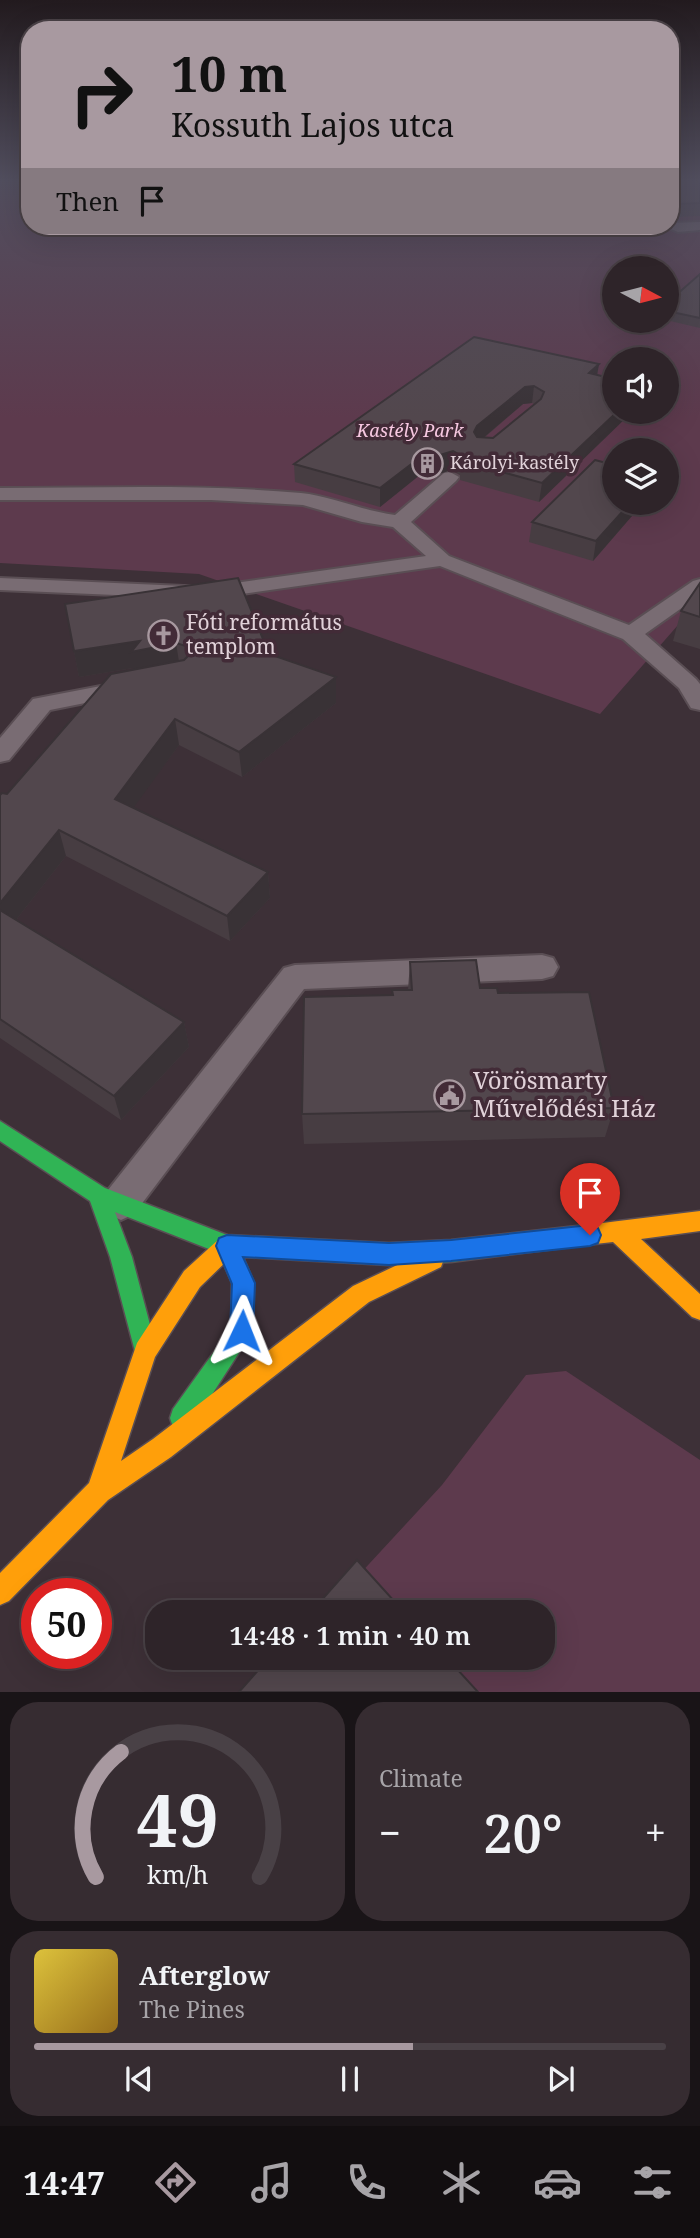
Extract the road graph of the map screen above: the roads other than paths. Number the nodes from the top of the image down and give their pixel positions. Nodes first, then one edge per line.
1 (450, 477) dead end
2 (0, 494) edge
3 (399, 522) junction
4 (442, 560) junction
5 (0, 584) edge
6 (700, 585) edge
7 (631, 634) junction
8 (152, 684) edge
9 (700, 703) edge
10 (0, 754) edge
11 (542, 967) dead end
12 (0, 1130) edge
13 (110, 1198) junction
14 (700, 1221) edge
15 (618, 1232) junction
16 (227, 1246) junction
17 (451, 1251) junction
18 (700, 1309) edge
19 (145, 1351) junction
20 (162, 1448) junction
21 (99, 1491) junction
22 (0, 1592) edge

1 - 3 lane
2 - 3 lane
3 - 4 lane
4 - 5 lane
4 - 7 lane
6 - 7 lane
7 - 9 lane
8 - 10 lane
11 - 13 lane
12 - 13 main road
13 - 16 main road
13 - 19 main road
14 - 15 main road
15 - 17 main road
15 - 18 main road
16 - 17 main road
16 - 19 main road
16 - 20 main road
17 - 20 main road
19 - 21 main road
20 - 21 main road
21 - 22 main road

